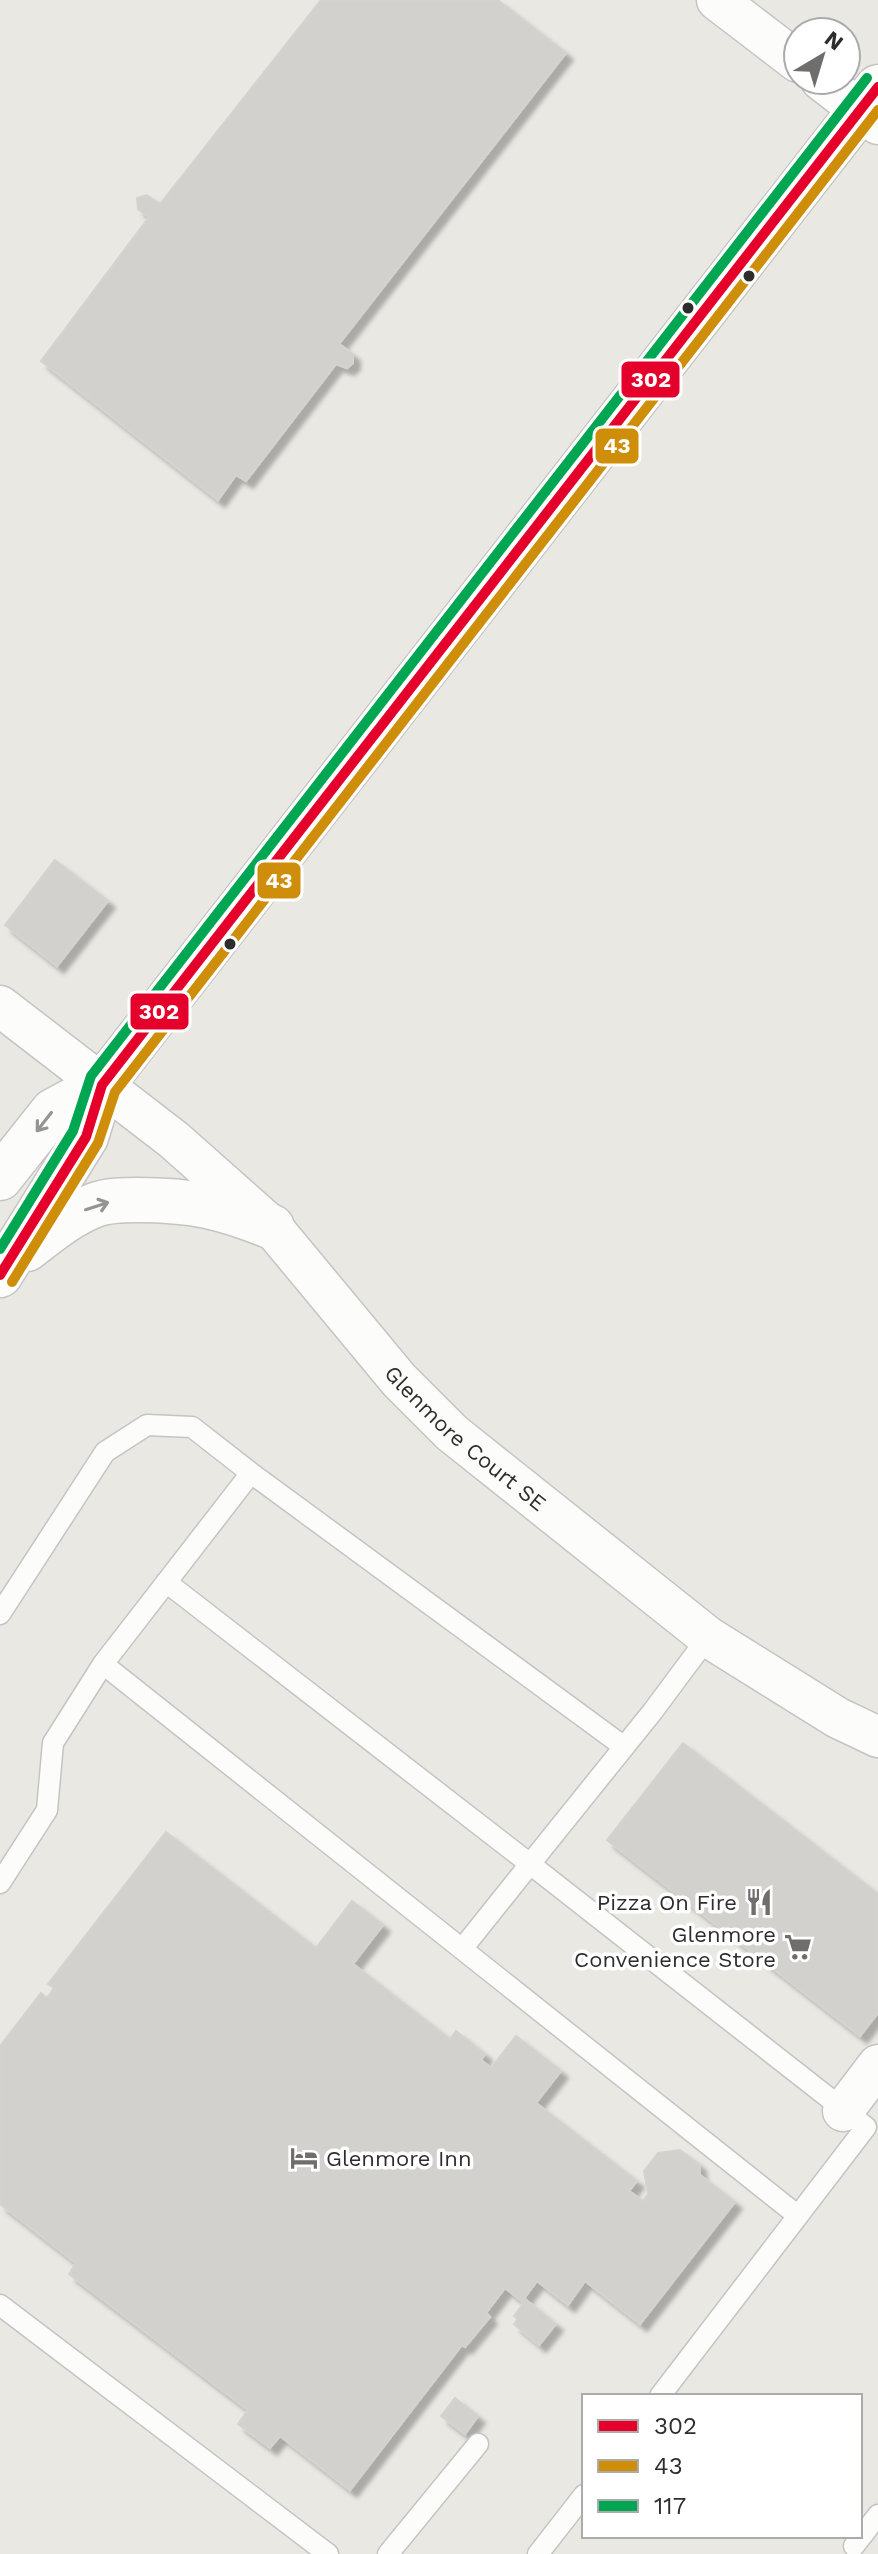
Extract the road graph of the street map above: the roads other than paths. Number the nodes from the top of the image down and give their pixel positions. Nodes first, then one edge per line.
1 (717, 0) edge
2 (782, 50) edge
3 (851, 96) edge
4 (872, 107) edge
5 (0, 1006) edge
6 (102, 1085) junction
7 (0, 1178) edge
8 (272, 1227) junction
9 (4, 1269) edge
10 (251, 1473) junction
11 (166, 1582) junction
12 (0, 1614) edge
13 (708, 1637) junction
14 (103, 1664) junction
15 (878, 1737) edge
16 (623, 1746) junction
17 (530, 1864) junction
18 (0, 1883) edge
19 (462, 1949) junction
20 (878, 2065) edge
21 (862, 2125) edge
22 (797, 2215) junction
23 (0, 2305) edge
24 (663, 2394) edge
25 (478, 2444) dead end
26 (582, 2498) edge
27 (878, 2515) edge
28 (862, 2535) edge
29 (328, 2554) edge
30 (388, 2554) edge
31 (538, 2554) edge

1 - 2 street
3 - 4 street
4 - 6 street
5 - 6 street, Glenmore Court SE
6 -> 7 street
6 - 8 street, Glenmore Court SE
6 - 9 street
9 -> 8 street
8 - 13 street, Glenmore Court SE
10 - 11 lane
10 - 12 lane
10 - 16 lane
11 - 14 lane
11 - 17 lane
13 - 15 street, Glenmore Court SE
13 - 16 lane
14 - 18 lane
14 - 19 lane
16 - 17 lane
17 - 19 lane
17 - 21 lane
19 - 22 lane
20 - 21 street
21 - 22 lane
22 - 24 lane
23 - 29 lane
25 - 30 lane
26 - 31 lane
27 - 28 lane

